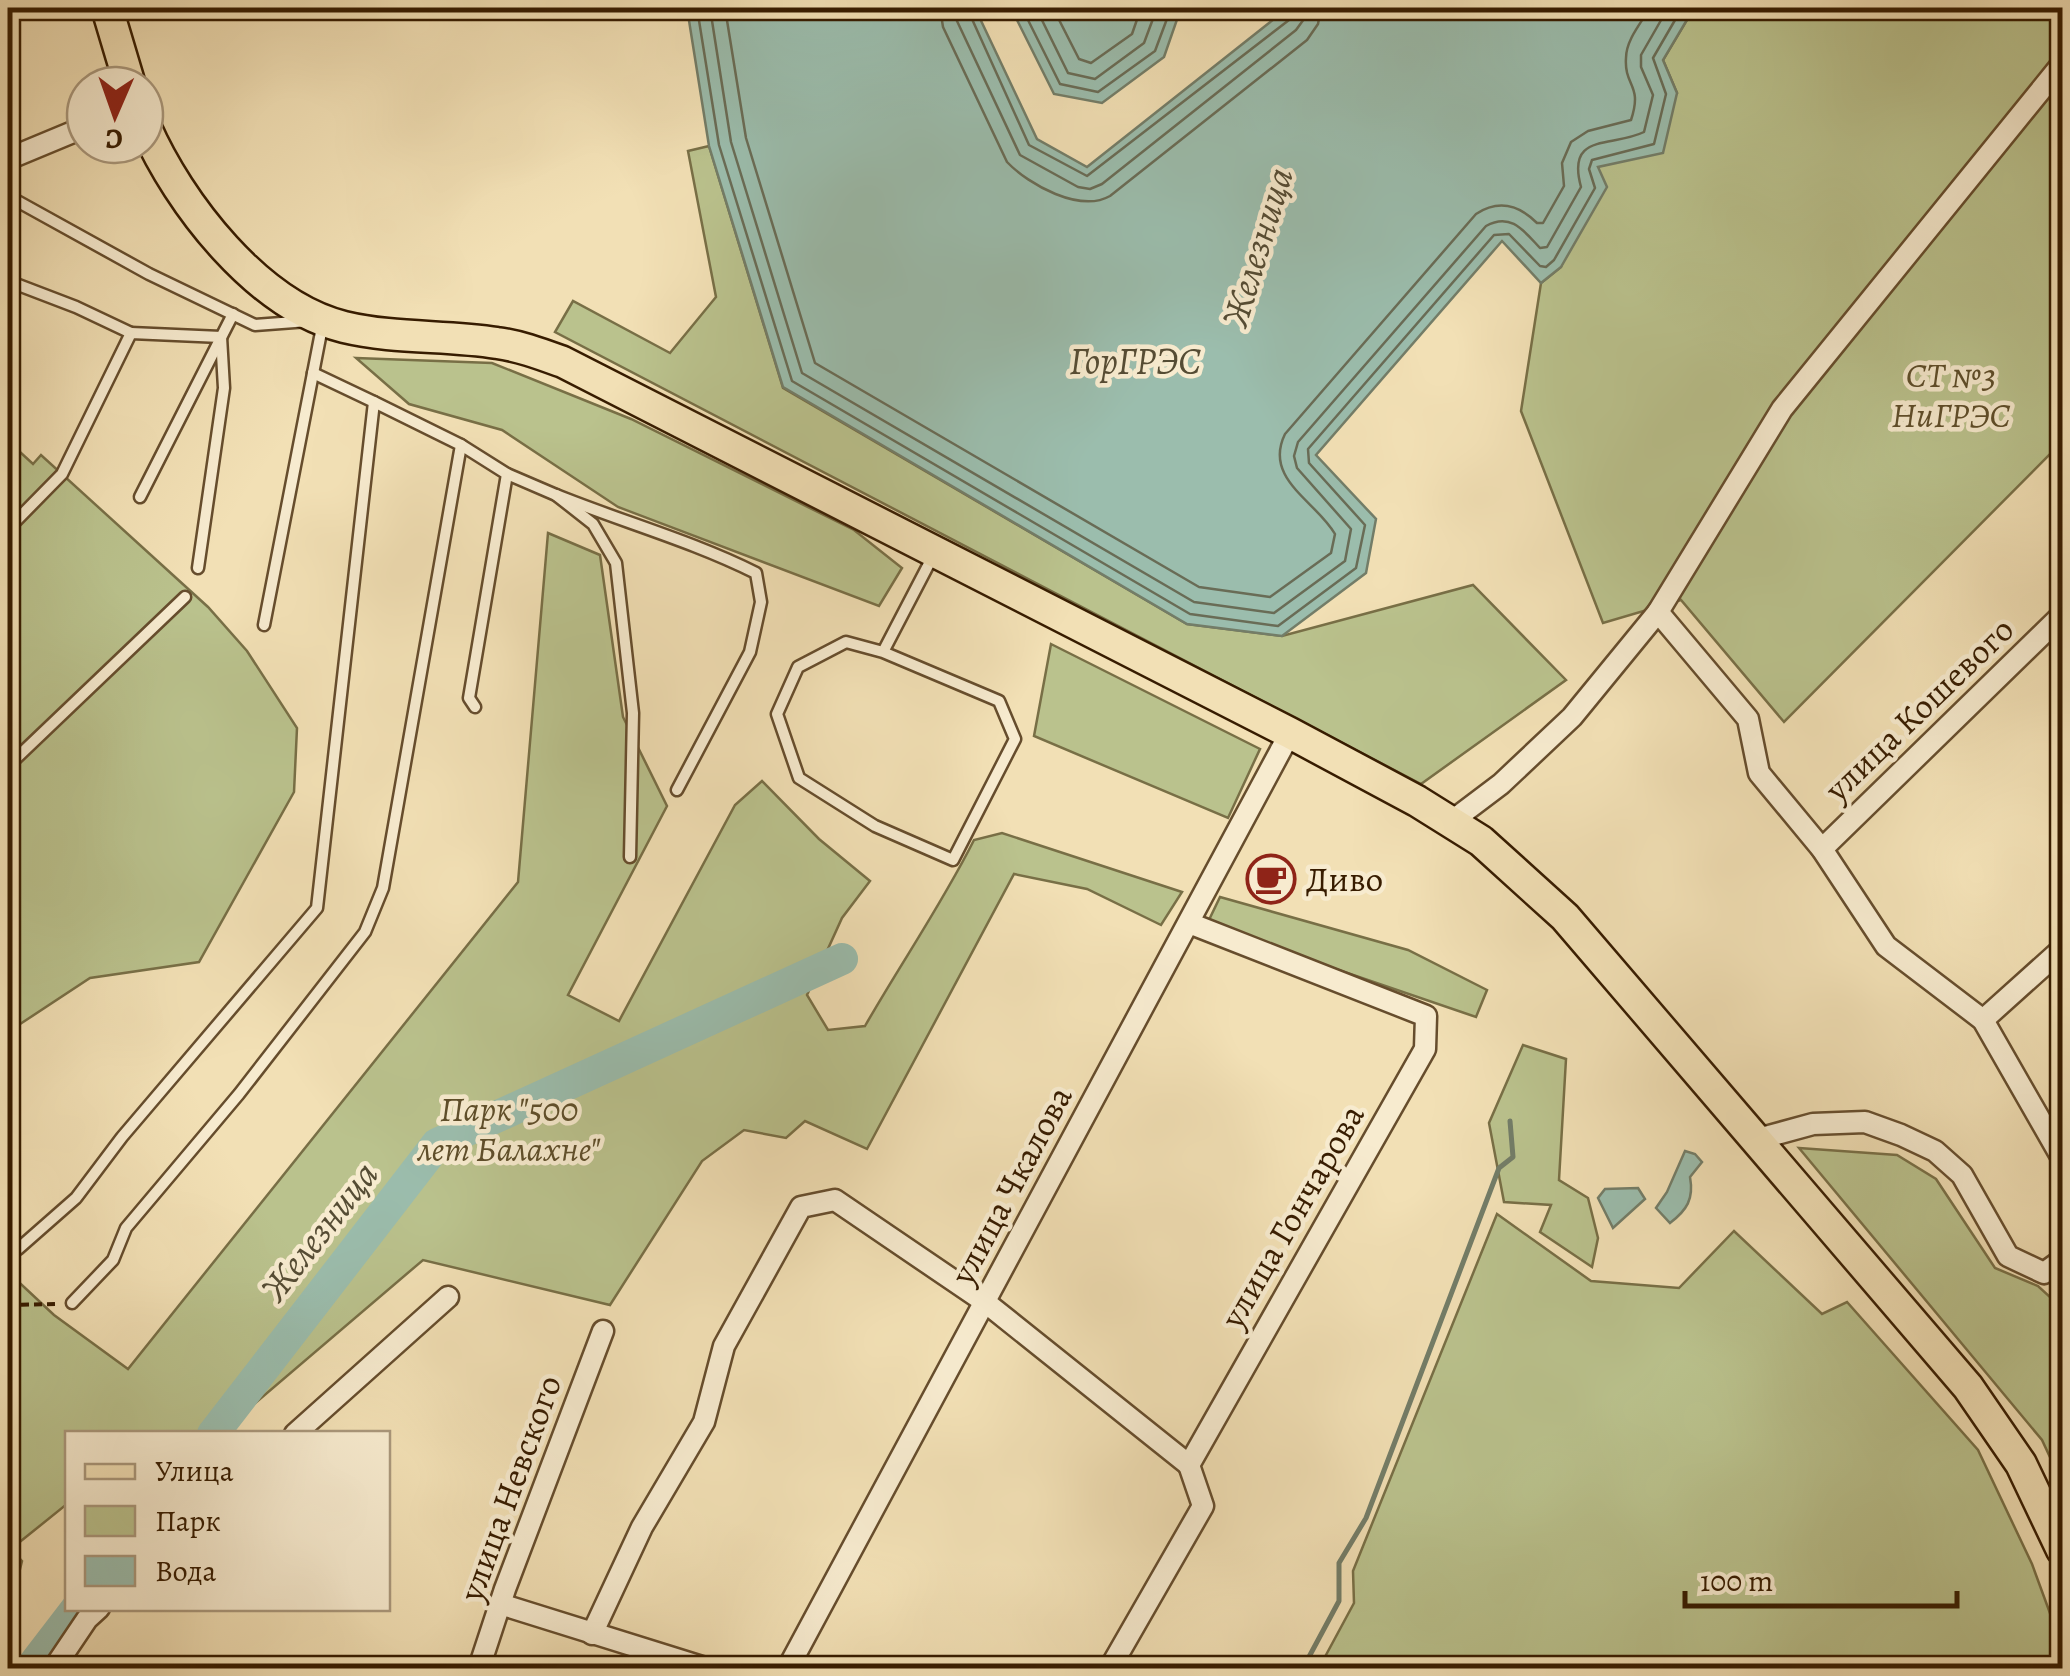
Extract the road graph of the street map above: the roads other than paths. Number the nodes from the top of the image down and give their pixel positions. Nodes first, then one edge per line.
1 (115, 15) edge
2 (2062, 64) edge
3 (126, 65) edge
4 (65, 135) edge
5 (8, 159) edge
6 (165, 165) edge
7 (8, 196) edge
8 (8, 280) edge
9 (233, 314) junction
10 (324, 320) junction
11 (132, 333) junction
12 (221, 337) junction
13 (313, 373) junction
14 (374, 402) junction
15 (461, 445) junction
16 (508, 474) junction
17 (556, 496) junction
18 (140, 497) dead end
19 (8, 529) edge
20 (936, 551) junction
21 (198, 568) dead end
22 (185, 597) dead end
23 (1658, 612) junction
24 (2062, 615) edge
25 (264, 625) dead end
26 (883, 652) junction
27 (475, 707) dead end
28 (1290, 733) junction
29 (8, 766) edge
30 (677, 790) dead end
31 (1452, 821) junction
32 (1822, 850) junction
33 (630, 857) dead end
34 (1189, 923) junction
35 (2062, 949) edge
36 (1983, 1020) junction
37 (1758, 1140) junction
38 (2062, 1158) edge
39 (18, 1249) road end
40 (2062, 1260) edge
41 (448, 1297) dead end
42 (985, 1302) junction
43 (72, 1304) road end
44 (603, 1332) dead end
45 (297, 1431) edge
46 (1188, 1465) junction
47 (2062, 1550) edge
48 (500, 1604) junction
49 (95, 1611) edge
50 (592, 1634) junction
51 (54, 1668) edge
52 (479, 1668) edge
53 (706, 1668) edge
54 (788, 1668) edge
55 (1110, 1668) edge

1 - 3 main road
2 - 23 street
4 - 5 street
6 - 10 main road
7 - 9 lane
8 - 11 lane
9 - 10 lane
9 - 12 lane
10 - 13 lane
10 - 20 main road
11 - 12 lane
11 - 19 lane
12 - 18 lane
12 - 21 lane
13 - 14 lane
13 - 25 lane
14 - 15 lane
14 - 39 lane
15 - 16 lane
15 - 43 lane
16 - 17 lane
16 - 27 lane
17 - 30 lane
17 - 33 lane
20 - 26 lane
20 - 28 main road
22 - 29 lane
23 - 31 street
23 - 32 street
24 - 32 street, улица Кошевого
26 - 26 lane
28 - 31 main road
28 - 34 street, улица Чкалова
31 - 37 main road
32 - 36 street
34 - 42 street, улица Чкалова
34 - 46 street, улица Гончарова
35 - 36 street
36 - 38 street
37 - 40 street
37 - 47 main road
41 - 45 street
42 - 46 street
42 - 50 street
42 - 54 street, улица Чкалова
44 - 48 street, улица Невского
46 - 55 street
48 - 50 street
48 - 52 street, улица Невского
49 - 51 street
50 - 53 street

